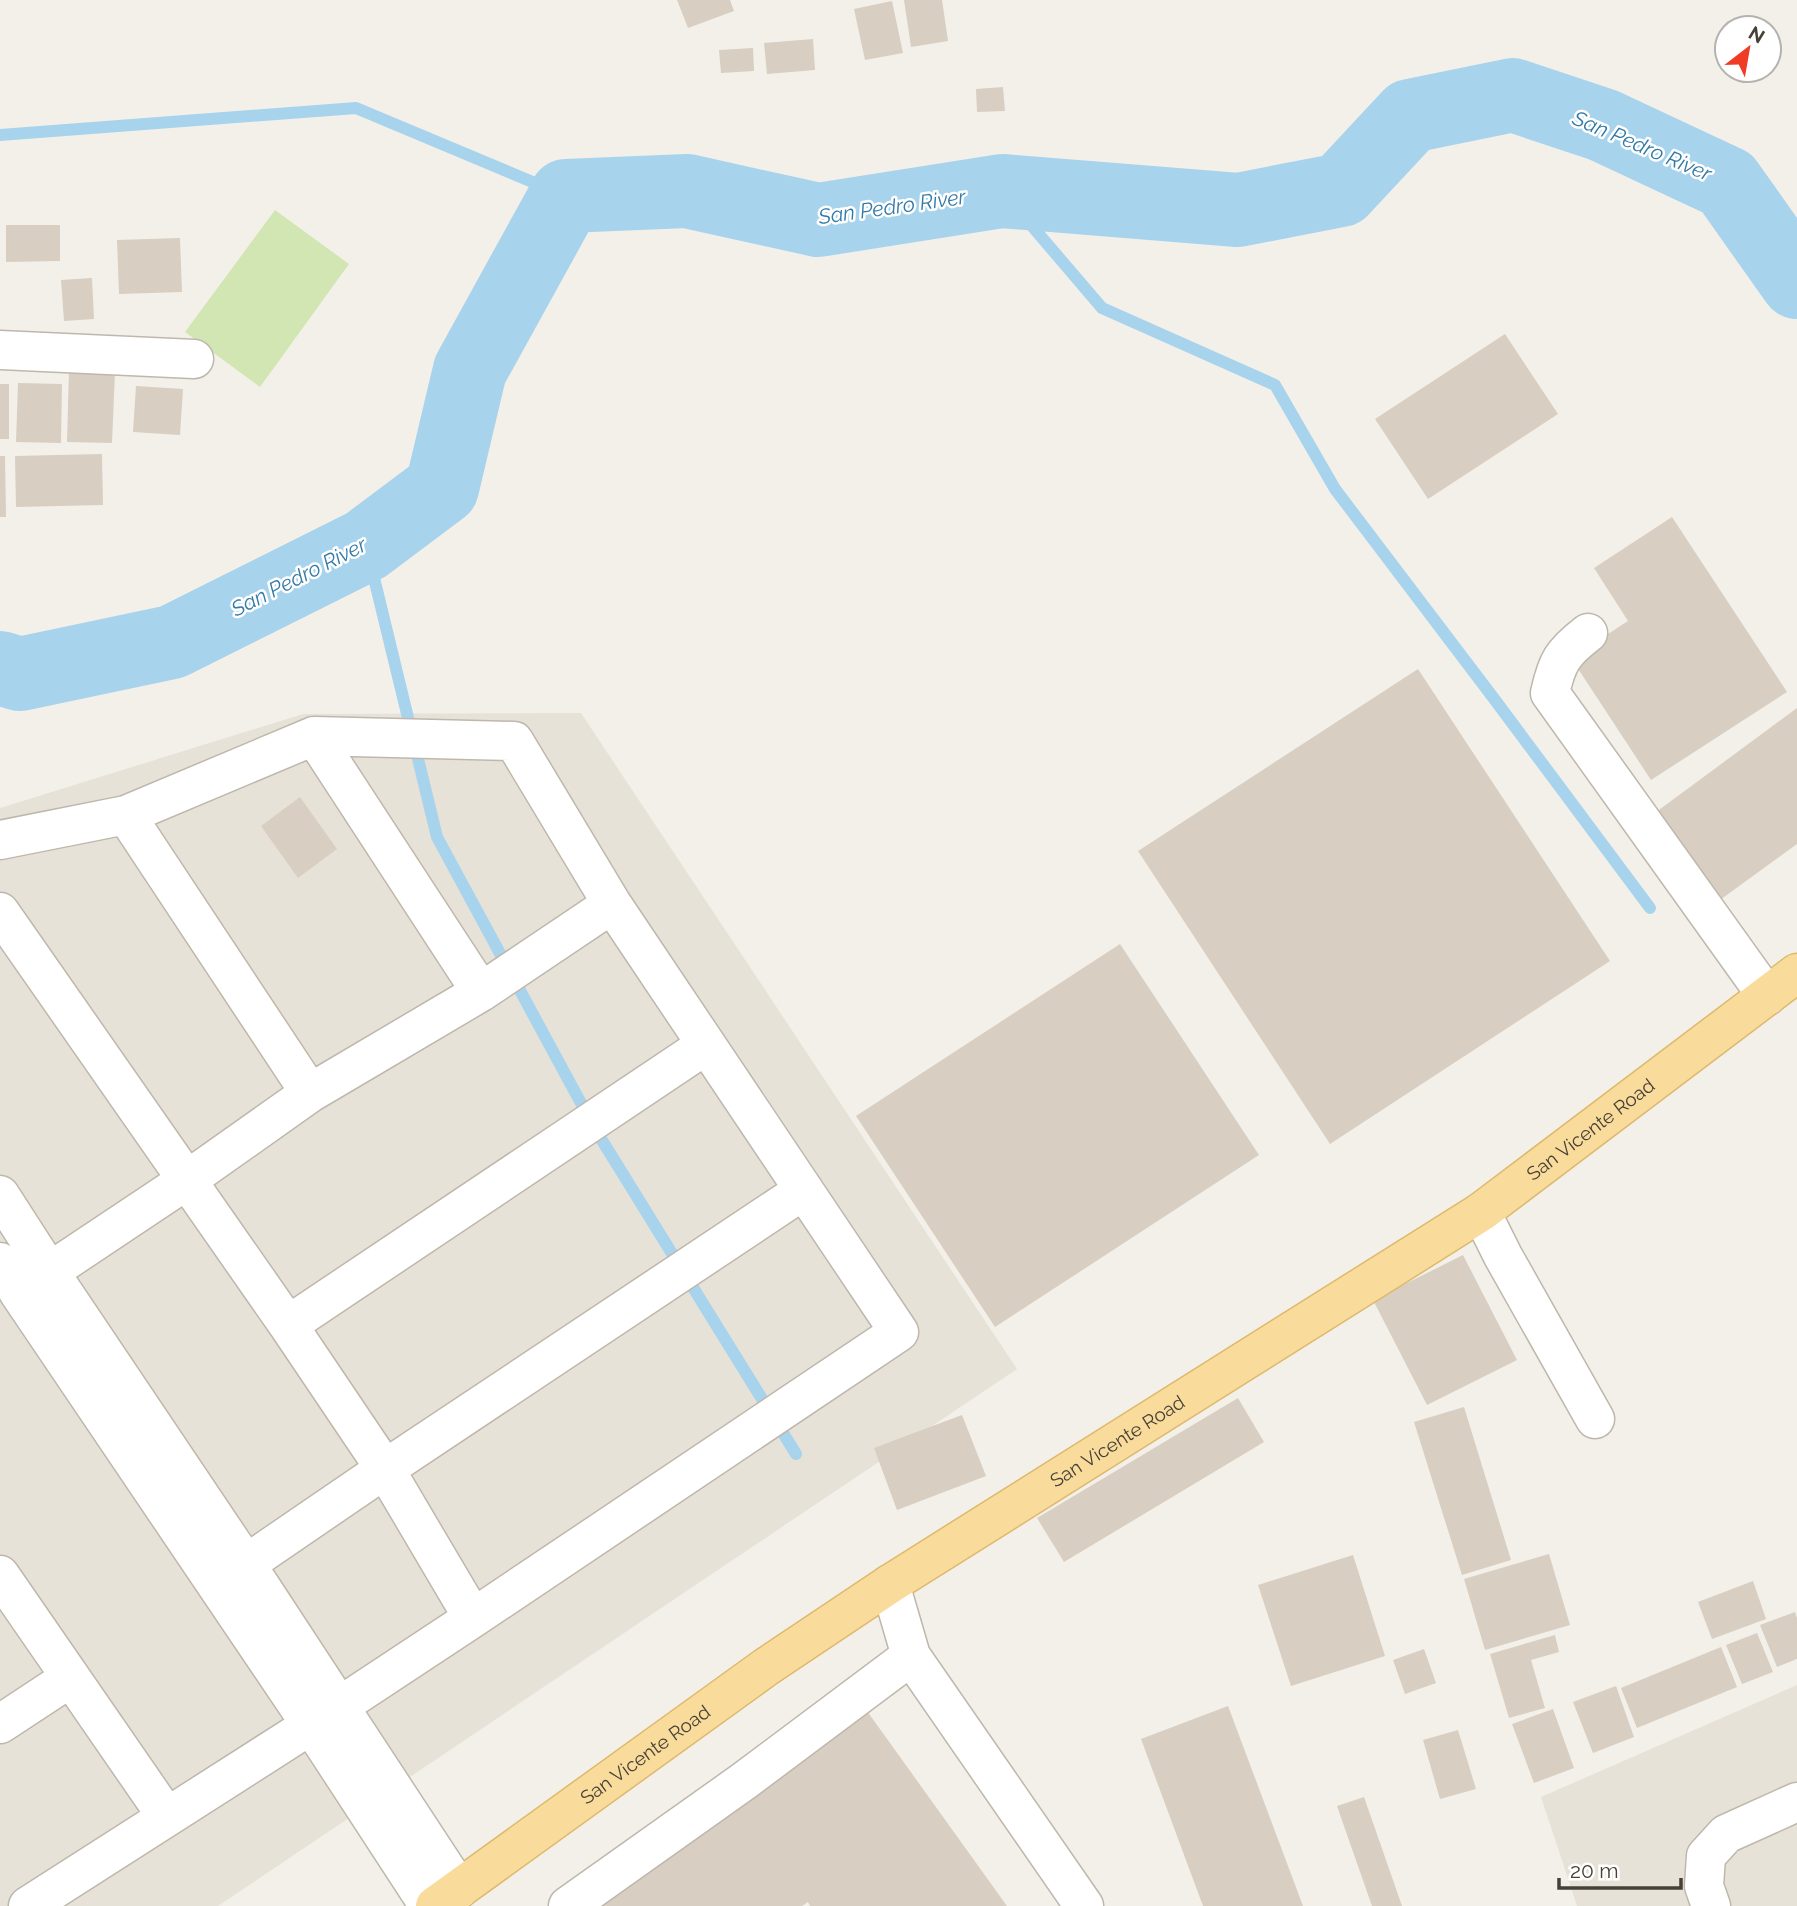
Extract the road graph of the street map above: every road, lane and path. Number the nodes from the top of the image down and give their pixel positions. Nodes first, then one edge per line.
1 (0, 350) edge
2 (194, 359) dead end
3 (1588, 633) dead end
4 (314, 736) junction
5 (126, 815) junction
6 (0, 840) edge
7 (612, 904) junction
8 (0, 912) edge
9 (1797, 973) edge
10 (481, 992) junction
11 (1767, 996) junction
12 (706, 1045) junction
13 (310, 1093) junction
14 (187, 1180) junction
15 (804, 1190) junction
16 (0, 1195) edge
17 (1481, 1212) junction
18 (17, 1283) edge
19 (288, 1325) junction
20 (1595, 1419) dead end
21 (385, 1469) junction
22 (246, 1564) junction
23 (0, 1575) edge
24 (890, 1584) junction
25 (473, 1618) junction
26 (911, 1656) junction
27 (70, 1678) junction
28 (325, 1716) junction
29 (0, 1724) edge
30 (1797, 1802) edge
31 (167, 1817) junction
32 (441, 1900) edge
33 (28, 1906) edge
34 (568, 1906) edge
35 (1084, 1906) edge
36 (1711, 1906) edge

1 - 2 street
3 - 11 street
4 - 5 street
4 - 7 street
4 - 10 street
5 - 6 street
5 - 13 street
7 - 10 street
7 - 12 street
8 - 14 street
9 - 11 main road, San Vicente Road
10 - 13 street
11 - 17 main road, San Vicente Road
12 - 15 street
12 - 19 street
13 - 14 street
14 - 18 street
14 - 19 street
15 - 21 street
15 - 25 street
16 - 18 street
17 - 20 street
17 - 24 main road, San Vicente Road
18 - 22 street
18 - 28 street
19 - 21 street
21 - 22 street
21 - 25 street
22 - 28 street
23 - 27 street
24 - 26 street
24 - 32 main road, San Vicente Road
25 - 28 street
26 - 34 street
26 - 35 street
27 - 29 street
27 - 31 street
28 - 31 street
28 - 32 street
30 - 36 street
31 - 33 street

